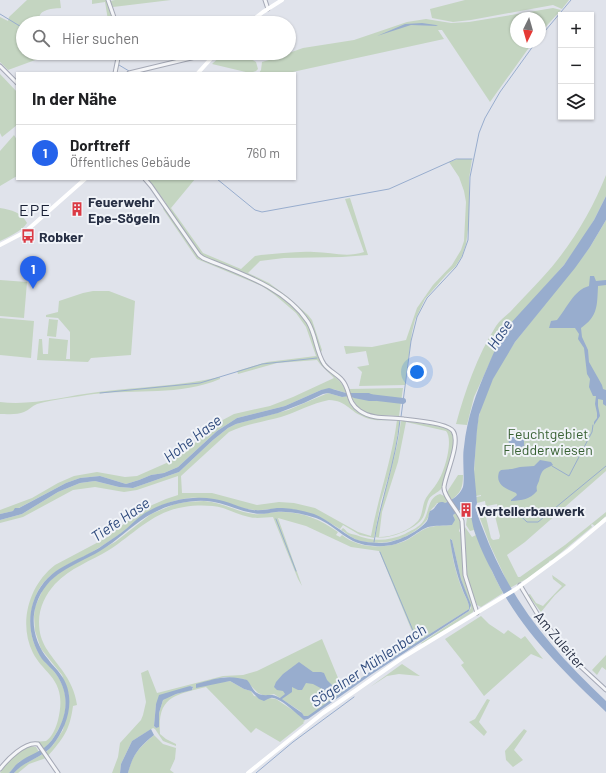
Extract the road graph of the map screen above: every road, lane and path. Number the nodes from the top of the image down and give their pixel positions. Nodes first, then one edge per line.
1 (108, 0) edge
2 (265, 0) edge
3 (282, 0) edge
4 (268, 9) junction
5 (114, 16) edge
6 (258, 16) edge
7 (118, 60) edge
8 (183, 60) edge
9 (210, 60) edge
10 (0, 66) edge
11 (115, 72) edge
12 (134, 72) edge
13 (199, 72) edge
14 (16, 82) edge
15 (84, 180) edge
16 (146, 180) edge
17 (0, 245) edge
18 (606, 519) edge
19 (520, 585) junction
20 (477, 613) junction
21 (606, 690) edge
22 (0, 769) edge
23 (58, 773) edge
24 (248, 773) edge

1 - 5 street
2 - 4 street
3 - 4 street
4 - 6 street
7 - 11 street
8 - 12 street
9 - 13 street
10 - 14 street
15 - 17 street
16 - 20 street
18 - 19 street
19 - 20 street
19 - 21 street, Am Zuleiter
20 - 24 street
22 - 23 street

